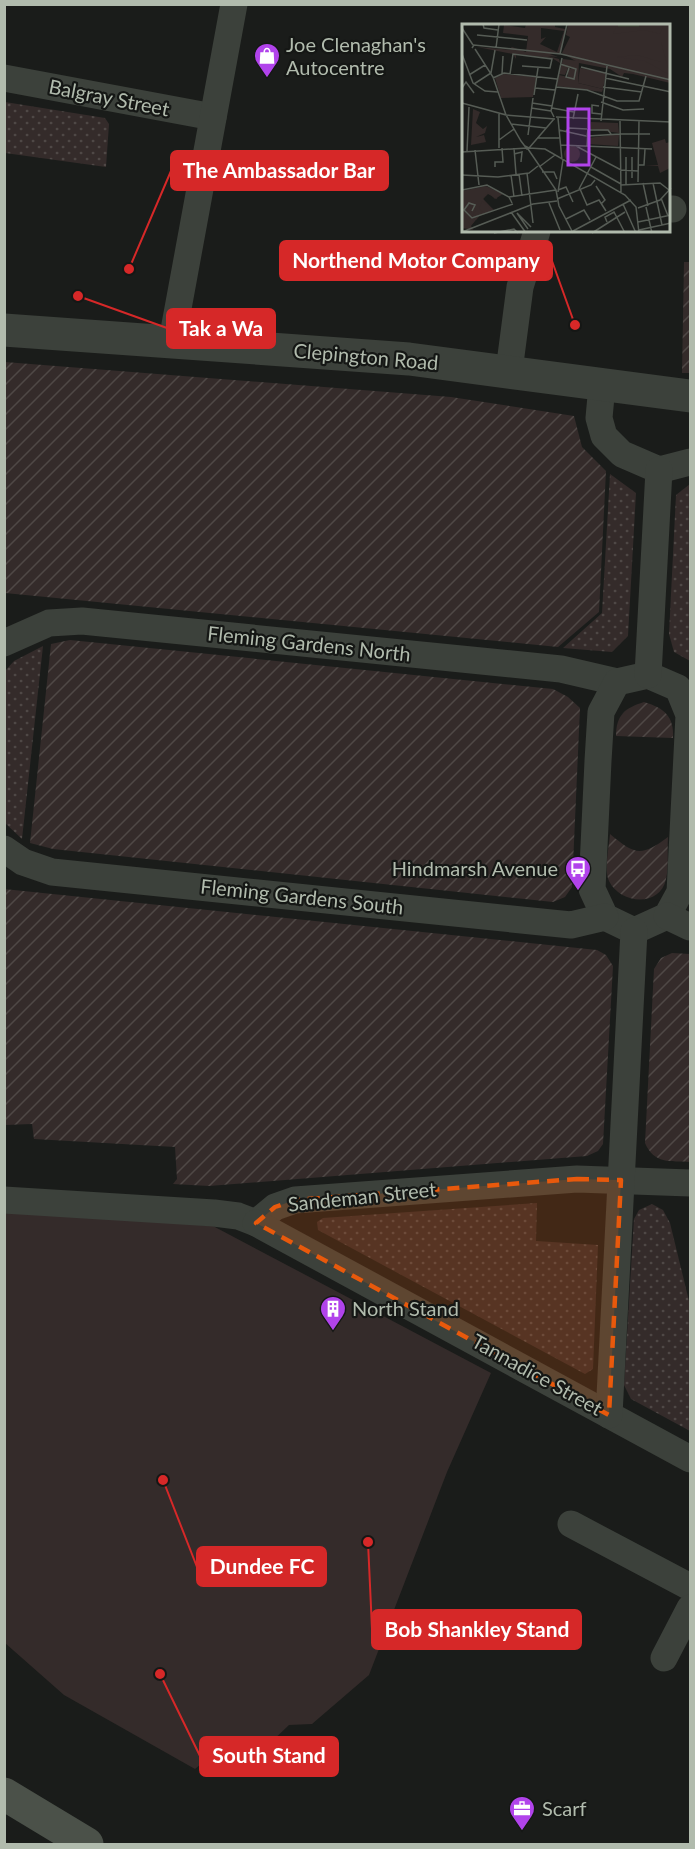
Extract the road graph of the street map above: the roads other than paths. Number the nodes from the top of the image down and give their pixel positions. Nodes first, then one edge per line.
1 (234, 4) edge
2 (4, 78) edge
3 (213, 117) junction
4 (537, 232) edge
5 (4, 330) edge
6 (172, 341) junction
7 (509, 371) junction
8 (602, 385) junction
9 (690, 396) edge
10 (690, 462) edge
11 (659, 470) junction
12 (4, 643) edge
13 (648, 675) junction
14 (617, 682) junction
15 (684, 687) edge
16 (4, 849) edge
17 (605, 917) junction
18 (679, 921) edge
19 (634, 931) junction
20 (621, 1180) junction
21 (690, 1183) edge
22 (4, 1200) edge
23 (256, 1223) junction
24 (609, 1415) junction
25 (690, 1459) edge
26 (571, 1524) dead end
27 (690, 1587) edge
28 (690, 1608) edge
29 (664, 1658) dead end
30 (4, 1794) edge
31 (87, 1845) edge

1 - 3 street
2 - 3 street, Balgray Street
3 - 6 street
4 - 7 street
5 - 6 street, Clepington Road
6 - 7 street, Clepington Road
7 - 8 street, Clepington Road
8 - 9 street, Clepington Road
8 - 11 street
10 - 11 street
11 - 13 street
12 - 14 street, Fleming Gardens North
13 - 14 street
13 - 15 street
14 - 17 street
15 - 18 street
16 - 17 street, Fleming Gardens South
17 - 19 street
18 - 19 street
19 - 20 street
20 - 21 street, Sandeman Street
20 - 23 street, Sandeman Street
20 - 24 street
22 - 23 street
23 - 24 street, Tannadice Street
24 - 25 street, Tannadice Street
26 - 27 street
28 - 29 street
30 - 31 main road

